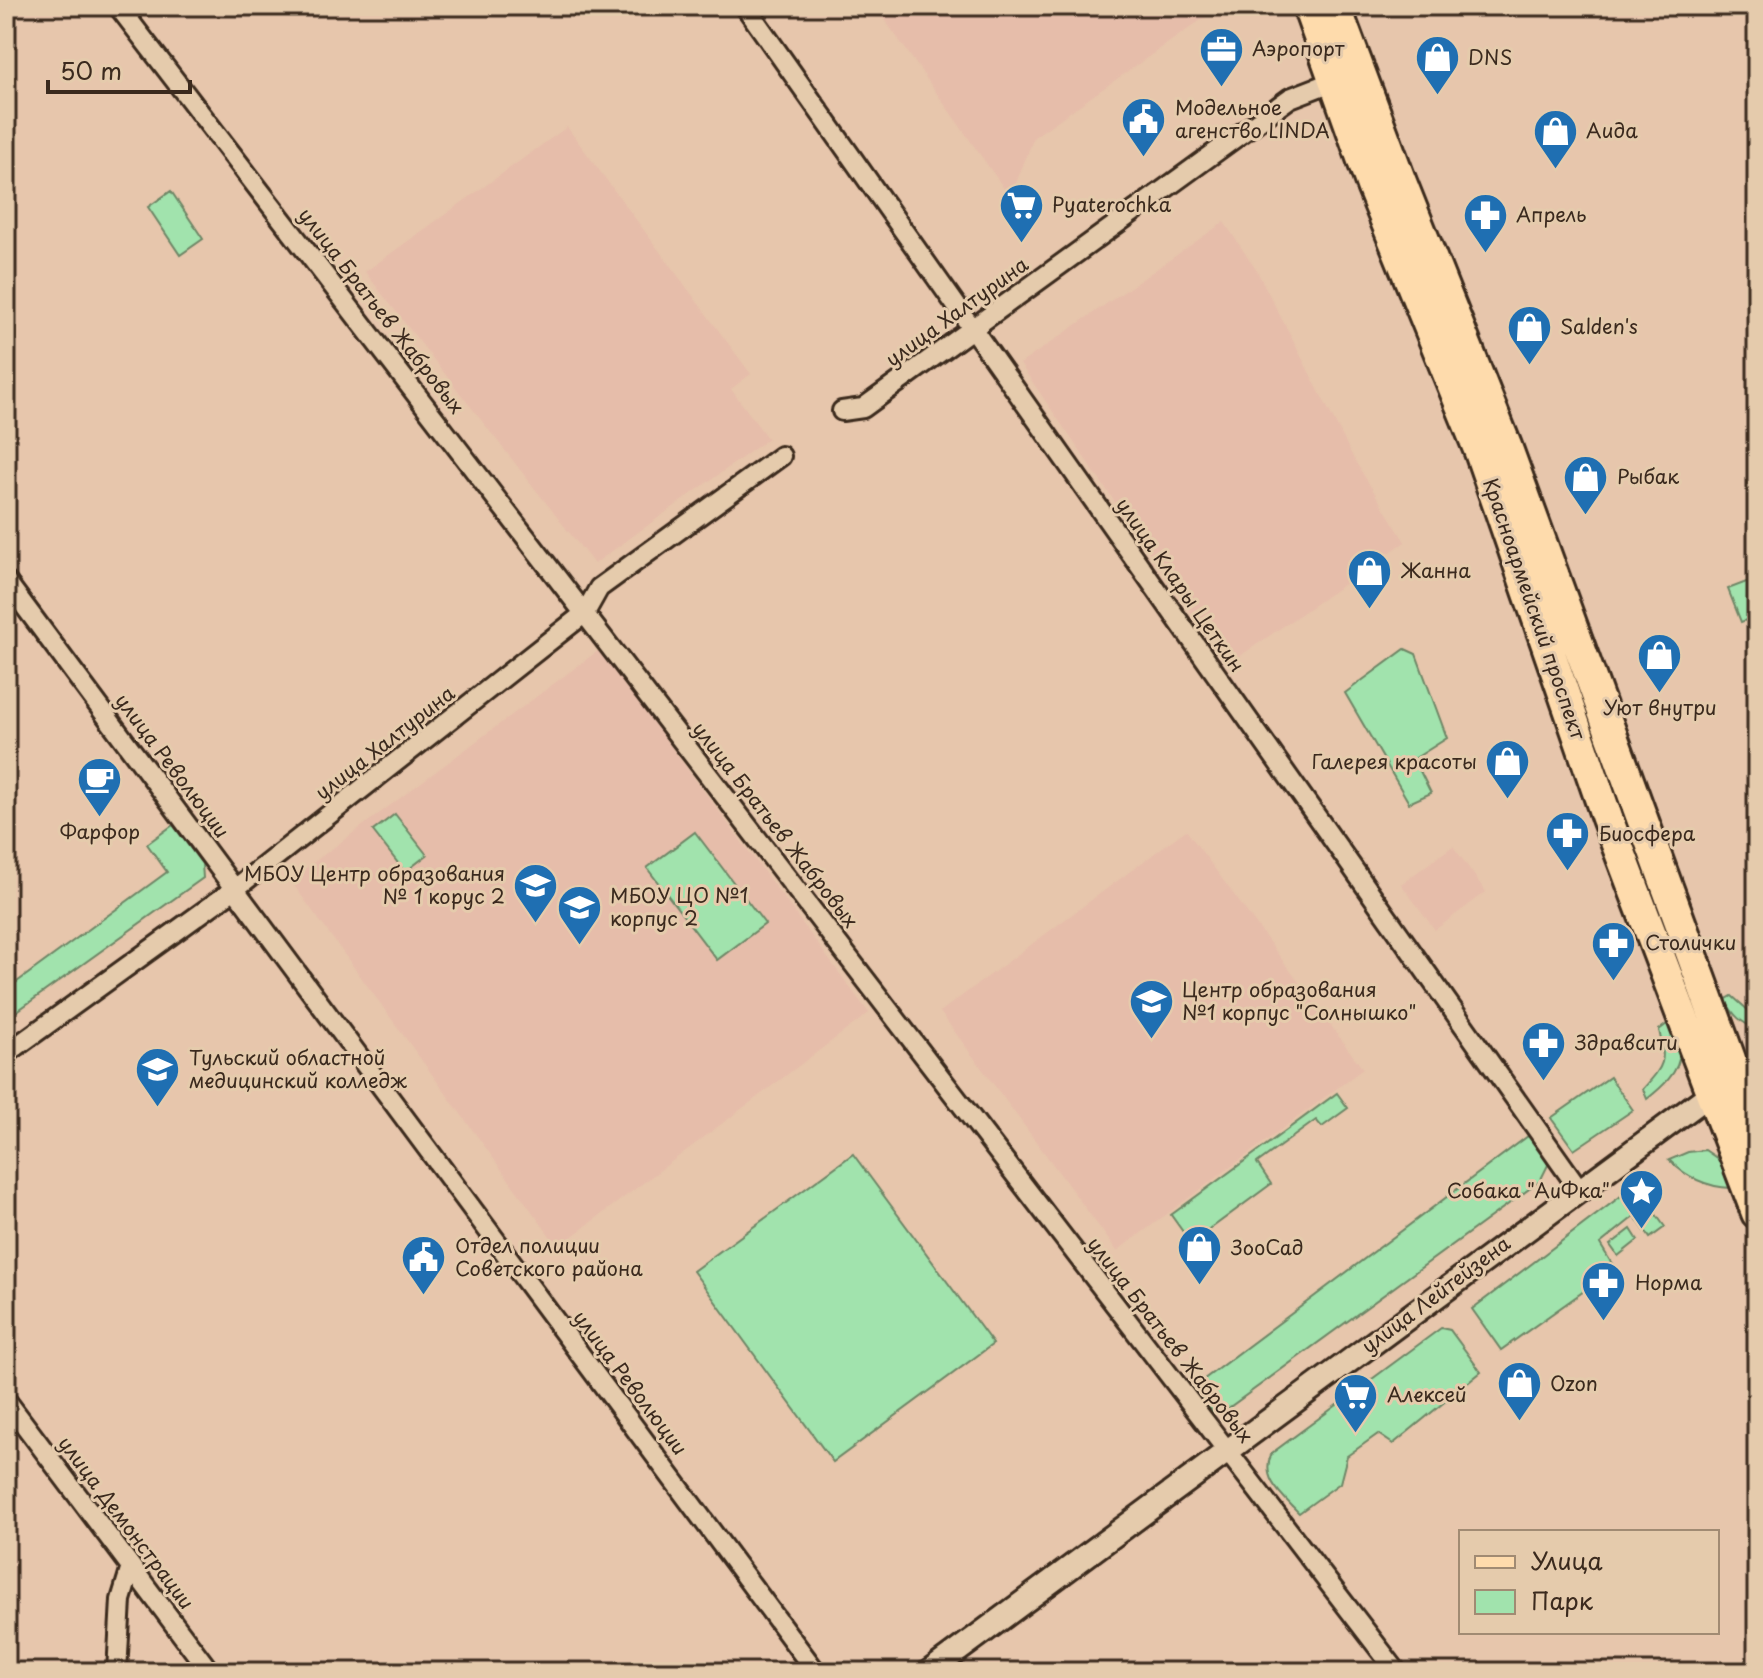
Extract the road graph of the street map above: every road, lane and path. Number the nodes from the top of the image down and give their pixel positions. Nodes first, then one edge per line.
1 (118, 6) edge
2 (745, 6) edge
3 (1308, 6) edge
4 (1335, 6) edge
5 (1334, 81) junction
6 (972, 329) junction
7 (842, 411) dead end
8 (781, 456) dead end
9 (6, 581) edge
10 (585, 613) junction
11 (236, 888) junction
12 (6, 1054) edge
13 (1748, 1076) edge
14 (1710, 1094) junction
15 (1757, 1133) edge
16 (1579, 1189) junction
17 (1757, 1213) edge
18 (6, 1400) edge
19 (1227, 1450) junction
20 (131, 1567) junction
21 (117, 1672) edge
22 (210, 1672) edge
23 (816, 1672) edge
24 (929, 1672) edge
25 (1397, 1672) edge

1 - 10 street, улица Братьев Жабровых
2 - 6 street, улица Клары Цеткин
3 - 5 main road, Красноармейский проспект
4 - 13 main road, Красноармейский проспект
5 - 6 street, улица Халтурина
5 - 14 main road, Красноармейский проспект
6 - 7 street, улица Халтурина
6 - 16 street, улица Клары Цеткин
8 - 10 street, улица Халтурина
9 - 11 street, улица Революции
10 - 11 street, улица Халтурина
10 - 19 street, улица Братьев Жабровых
11 - 12 street, улица Халтурина
11 - 23 street, улица Революции
13 - 14 main road, улица Лейтейзена
13 - 15 main road, Красноармейский проспект
14 - 16 street, улица Лейтейзена
14 - 17 main road, Красноармейский проспект
16 - 19 street, улица Лейтейзена
18 - 20 street, улица Демонстрации
19 - 24 street, улица Лейтейзена
19 - 25 street, улица Братьев Жабровых
20 - 21 street
20 - 22 street, улица Демонстрации

